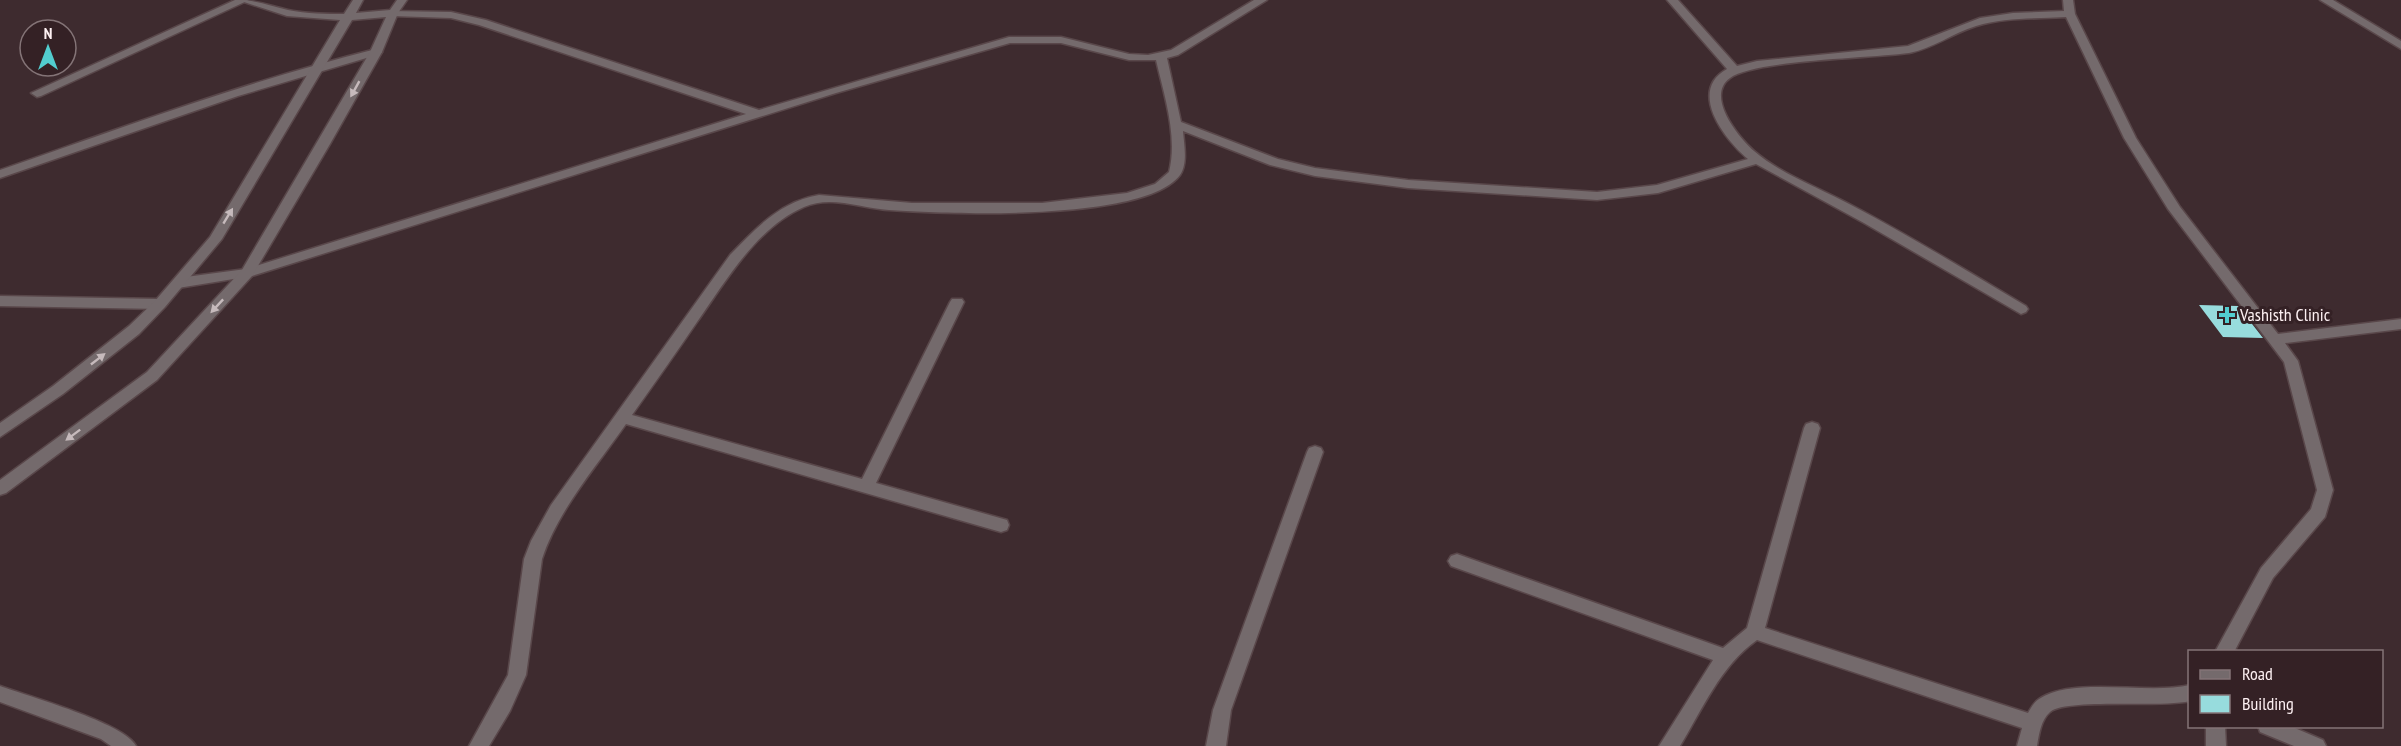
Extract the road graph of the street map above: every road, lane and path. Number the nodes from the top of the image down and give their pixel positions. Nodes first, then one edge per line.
1 (244, 0) edge
2 (358, 0) edge
3 (402, 0) edge
4 (1262, 0) edge
5 (1672, 0) edge
6 (2325, 0) edge
7 (2069, 7) edge
8 (393, 13) junction
9 (348, 18) junction
10 (2401, 46) edge
11 (376, 52) junction
12 (1161, 56) junction
13 (318, 66) junction
14 (1734, 70) junction
15 (37, 93) dead end
16 (759, 114) junction
17 (1176, 124) junction
18 (1757, 160) junction
19 (0, 174) edge
20 (247, 273) junction
21 (178, 283) junction
22 (0, 301) edge
23 (957, 302) dead end
24 (160, 304) junction
25 (2021, 309) dead end
26 (2401, 324) edge
27 (2275, 339) junction
28 (623, 418) junction
29 (1812, 428) dead end
30 (0, 431) edge
31 (1315, 452) dead end
32 (866, 487) junction
33 (0, 489) edge
34 (1001, 525) dead end
35 (1457, 561) dead end
36 (1755, 632) junction
37 (2225, 650) edge
38 (1726, 657) junction
39 (0, 694) edge
40 (2188, 694) edge
41 (2032, 723) junction
42 (2215, 728) edge
43 (2272, 728) edge
44 (126, 746) edge
45 (479, 746) edge
46 (1216, 746) edge
47 (1670, 746) edge
48 (2027, 746) edge
49 (2216, 746) edge
50 (2316, 746) edge

1 - 9 street
1 - 15 street
2 - 9 street
3 - 8 street
4 - 12 street
5 - 14 street
6 - 10 street
7 - 14 street
7 - 27 street
8 - 9 street
8 - 11 street
8 - 16 street
9 - 13 street
11 - 13 street
11 -> 20 street
12 - 16 street
12 - 17 street
13 - 19 street
21 -> 13 street
14 - 18 street
16 - 20 street
17 - 18 street
17 - 28 street
18 - 25 street
20 - 21 street
20 -> 33 street
21 - 24 street
22 - 24 street
23 - 32 street
30 -> 24 street
26 - 27 street
27 - 37 street
28 - 32 street
28 - 45 street
29 - 36 street
31 - 46 street
32 - 34 street
35 - 38 street
36 - 38 street
36 - 41 street
38 - 47 street
39 - 44 street
40 - 41 street
41 - 48 street
42 - 49 street
43 - 50 street

